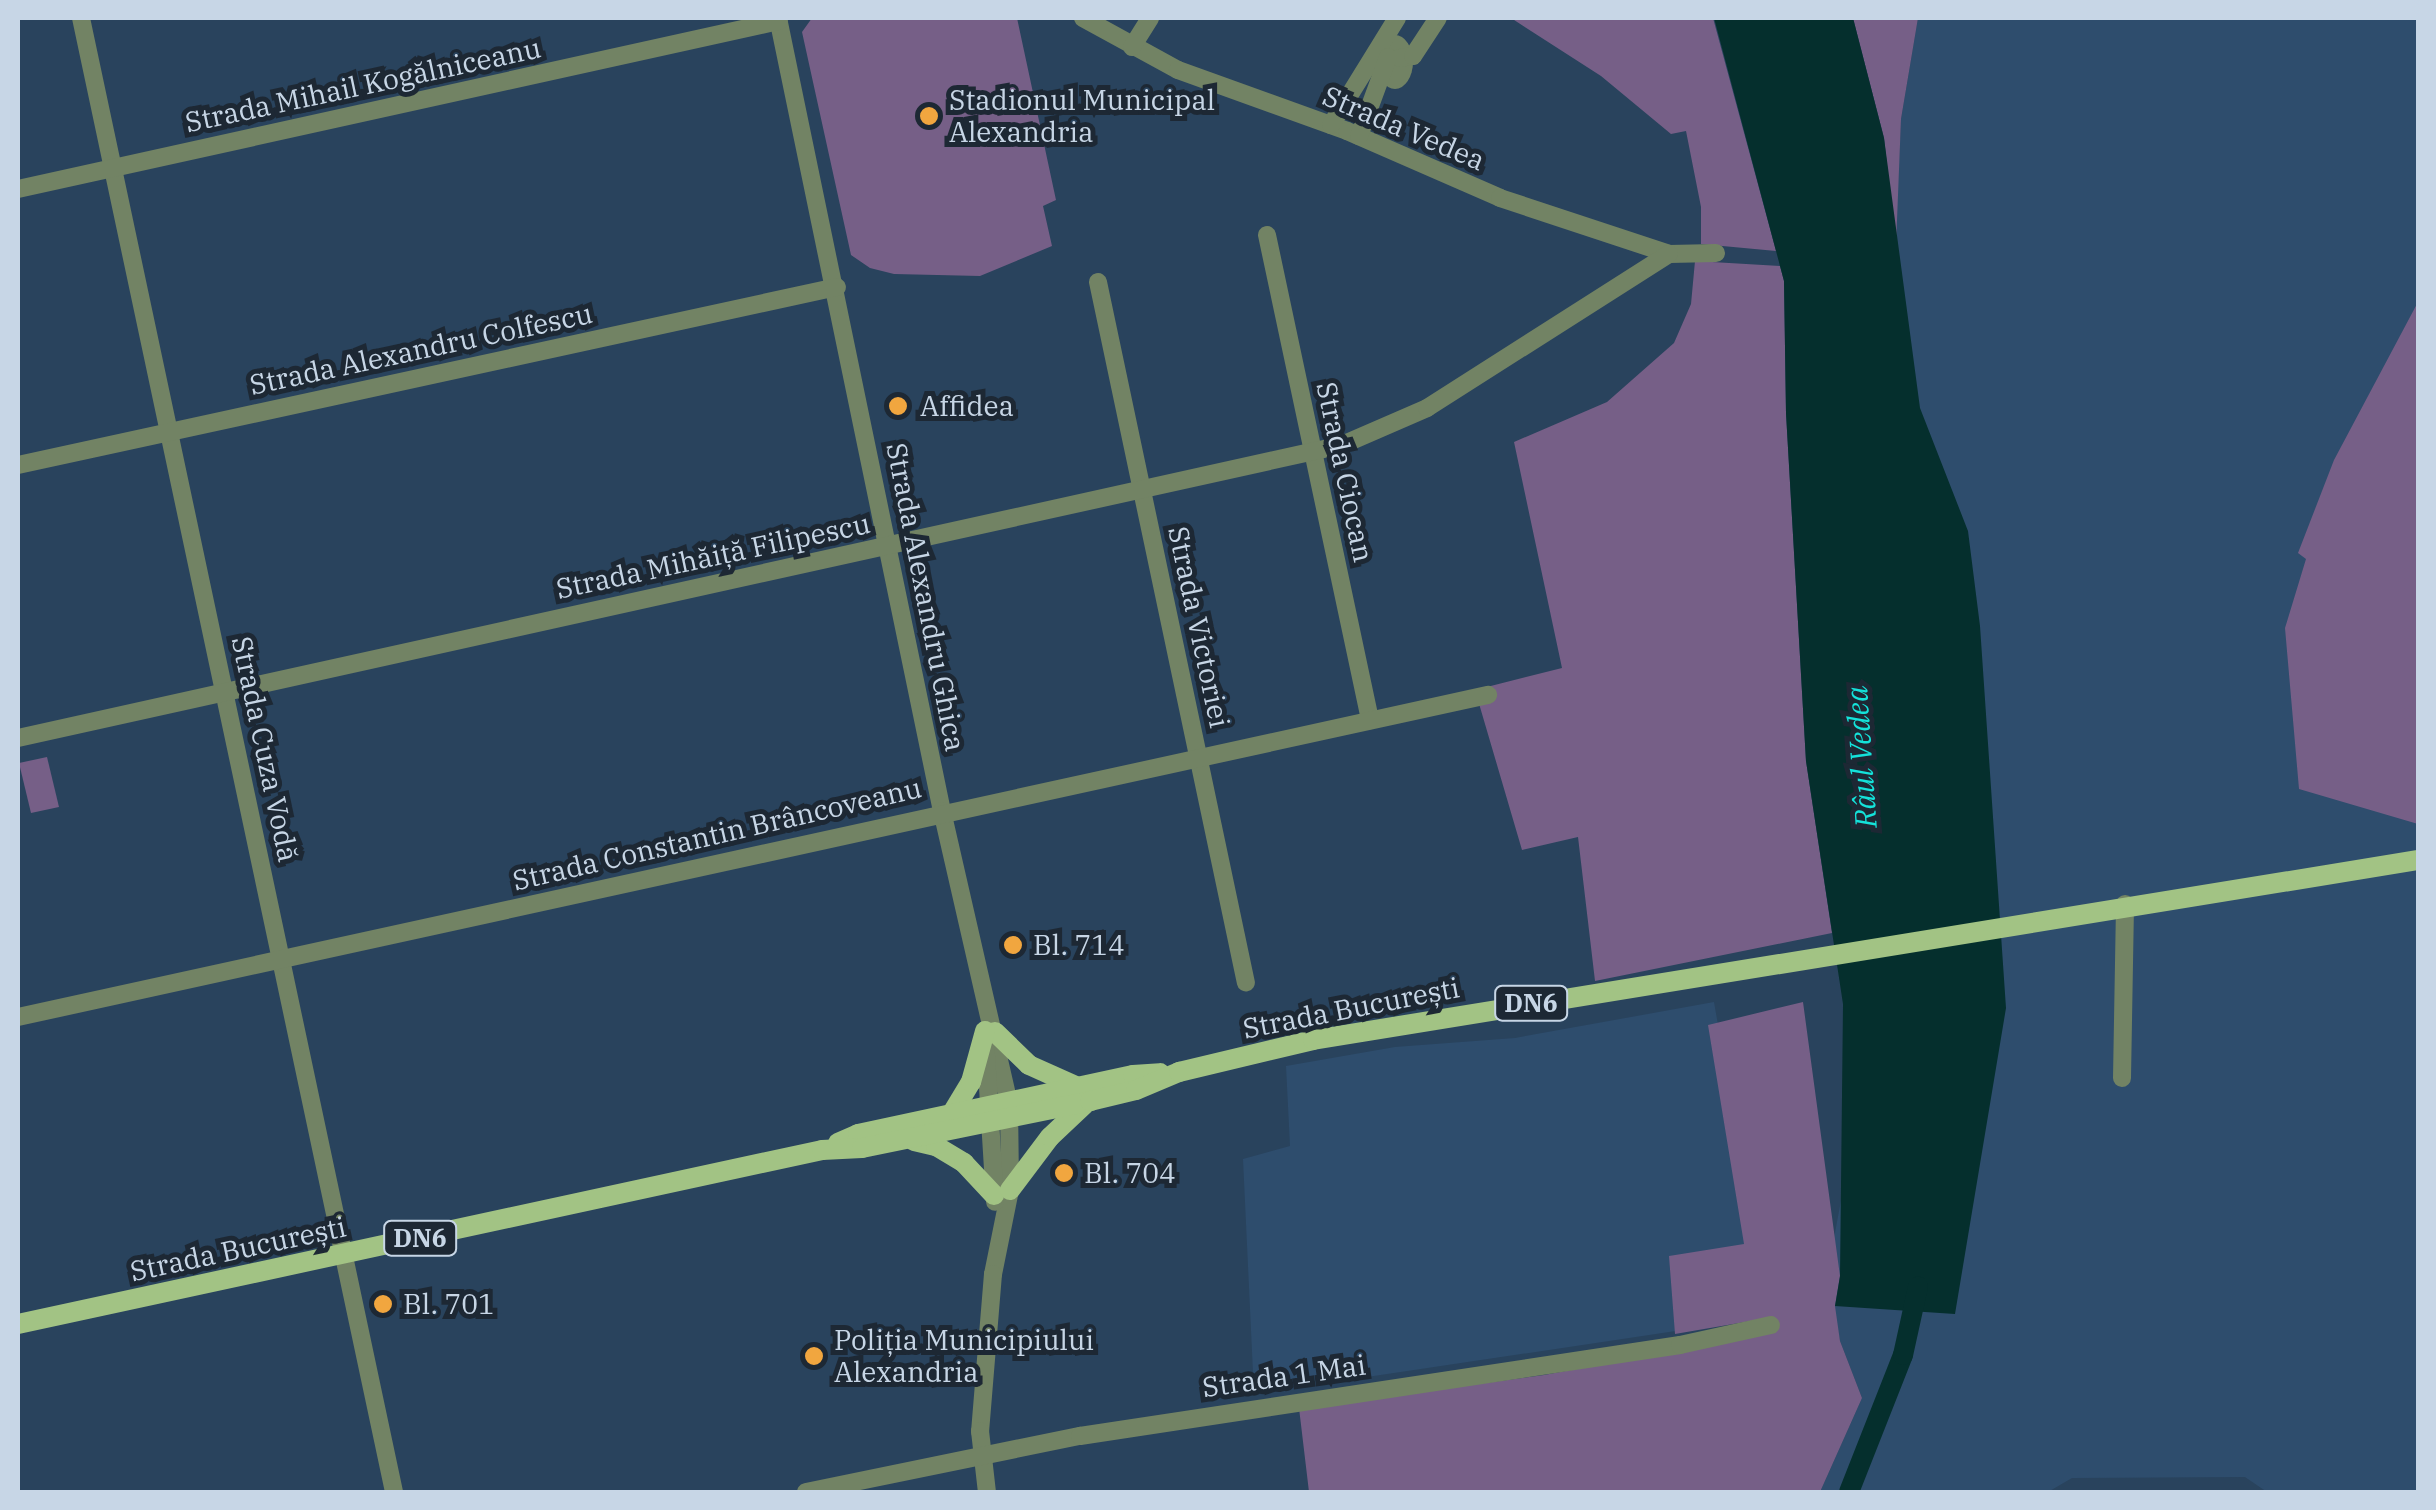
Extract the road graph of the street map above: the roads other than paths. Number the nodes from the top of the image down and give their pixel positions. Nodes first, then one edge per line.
1 (82, 18) edge
2 (1082, 18) edge
3 (1150, 18) edge
4 (1396, 18) edge
5 (1438, 18) edge
6 (778, 19) edge
7 (1132, 46) junction
8 (1389, 52) junction
9 (1330, 125) junction
10 (1359, 136) junction
11 (113, 168) junction
12 (18, 189) edge
13 (1267, 235) dead end
14 (1716, 252) dead end
15 (1669, 254) junction
16 (1098, 282) dead end
17 (837, 287) junction
18 (169, 432) junction
19 (1313, 452) junction
20 (18, 465) edge
21 (1141, 490) junction
22 (887, 546) junction
23 (225, 692) junction
24 (1488, 694) dead end
25 (1370, 720) junction
26 (18, 738) edge
27 (1199, 756) junction
28 (942, 811) junction
29 (2418, 860) edge
30 (2125, 904) junction
31 (282, 960) junction
32 (1246, 983) dead end
33 (18, 1017) edge
34 (989, 1024) junction
35 (2122, 1078) dead end
36 (1085, 1094) junction
37 (1000, 1112) junction
38 (952, 1114) junction
39 (907, 1139) junction
40 (822, 1150) junction
41 (1002, 1193) junction
42 (345, 1254) junction
43 (18, 1324) edge
44 (1771, 1325) dead end
45 (980, 1454) junction
46 (394, 1492) edge
47 (806, 1492) edge
48 (987, 1492) edge

1 - 11 street, Strada Cuza Vodă
2 - 7 street, Strada Vedea
3 - 7 street
4 - 8 street
5 - 8 street
6 - 11 street, Strada Mihail Kogălniceanu
6 - 17 street, Strada Alexandru Ghica
7 - 9 street, Strada Vedea
8 - 9 street
8 - 10 street
9 - 10 street, Strada Vedea
10 - 15 street, Strada Vedea
11 - 12 street, Strada Mihail Kogălniceanu
11 - 18 street, Strada Cuza Vodă
13 - 19 street, Strada Ciocan
14 - 15 street, Strada Vedea
15 - 19 street, Strada Mihăiță Filipescu
16 - 21 street, Strada Victoriei
17 - 18 street, Strada Alexandru Colfescu
17 - 22 street, Strada Alexandru Ghica
18 - 20 street, Strada Alexandru Colfescu
18 - 23 street, Strada Cuza Vodă
19 - 21 street, Strada Mihăiță Filipescu
19 - 25 street, Strada Ciocan
21 - 22 street, Strada Mihăiță Filipescu
21 - 27 street, Strada Victoriei
22 - 23 street, Strada Mihăiță Filipescu
22 - 28 street, Strada Alexandru Ghica
23 - 26 street, Strada Mihăiță Filipescu
23 - 31 street, Strada Cuza Vodă
24 - 25 street, Strada Constantin Brâncoveanu
25 - 27 street, Strada Constantin Brâncoveanu
27 - 28 street, Strada Constantin Brâncoveanu
27 - 32 street, Strada Victoriei
28 - 31 street, Strada Constantin Brâncoveanu
28 - 34 street, Strada Alexandru Ghica
29 - 30 main road, DN6
30 - 35 street
30 - 36 main road, Strada București / DN6
31 - 33 street, Strada Constantin Brâncoveanu
31 - 42 street, Strada Cuza Vodă
34 - 36 main road
34 - 37 street, Strada Alexandru Ghica
34 - 38 main road
36 - 37 main road, Strada București / DN6
36 - 41 main road
37 - 38 main road, Strada București / DN6
37 - 39 main road, Strada București / DN6
37 - 41 street, Strada Alexandru Ghica
38 - 40 main road, Strada București / DN6
39 - 40 main road, Strada București / DN6
39 - 41 main road
40 - 42 main road, Strada București / DN6
41 - 45 street, Strada Alexandru Ghica
42 - 43 main road, Strada București / DN6
42 - 46 street, Strada Cuza Vodă
44 - 45 street, Strada 1 Mai
45 - 47 street, Strada 1 Mai
45 - 48 street, Strada Alexandru Ghica

